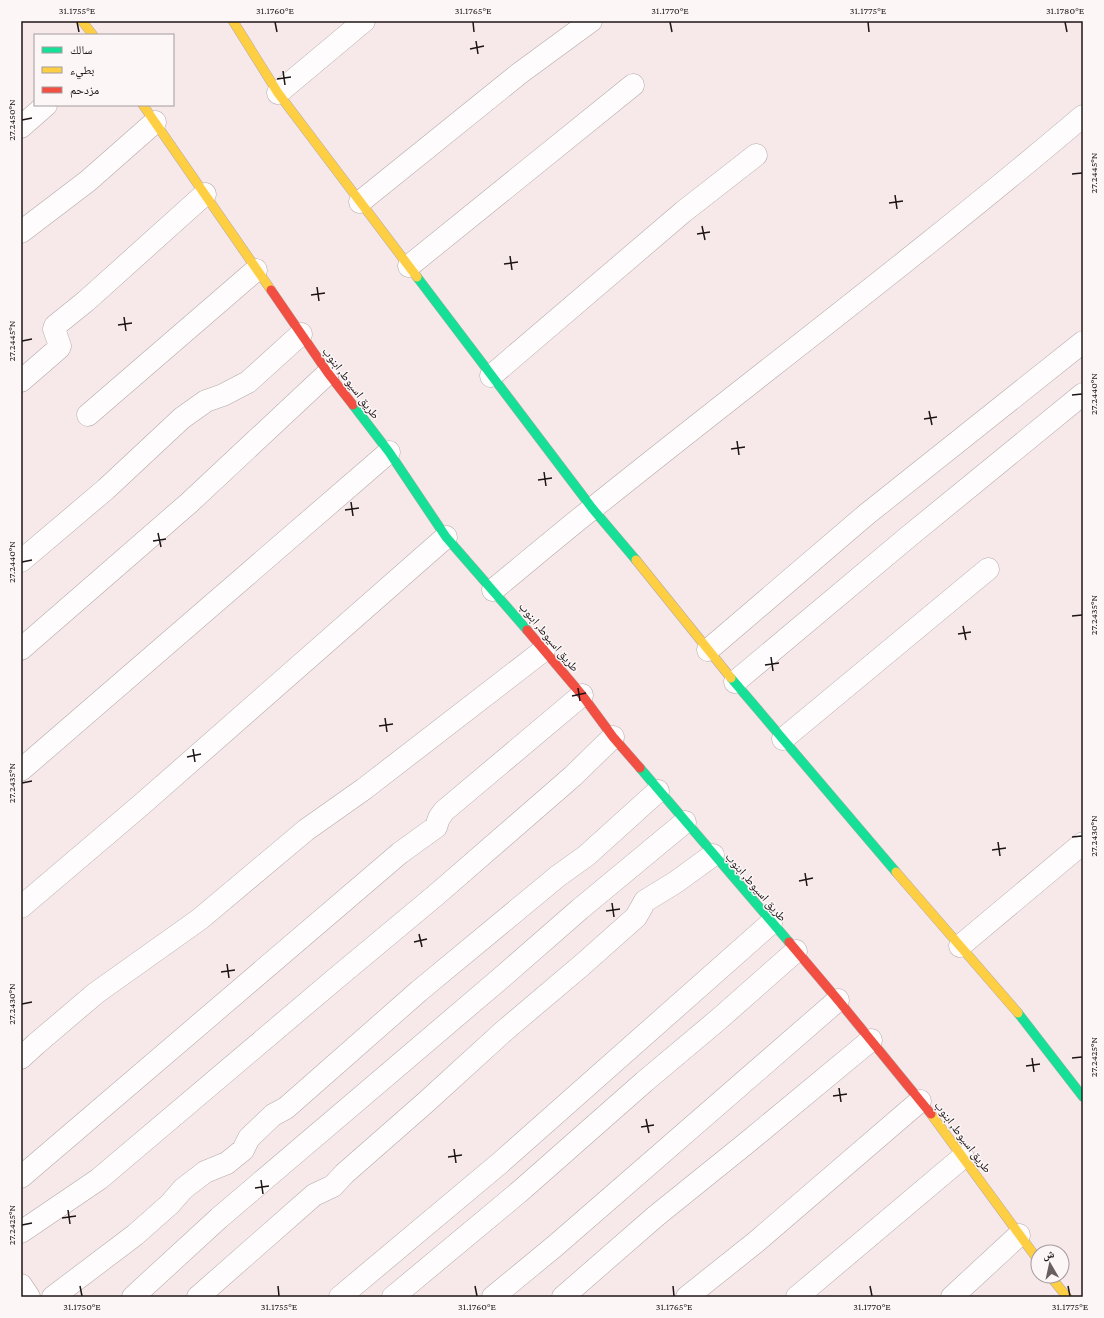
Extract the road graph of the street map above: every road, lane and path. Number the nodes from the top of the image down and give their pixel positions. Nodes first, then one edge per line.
1 (82, 21) edge
2 (233, 21) edge
3 (364, 21) edge
4 (591, 21) edge
5 (92, 34) edge
6 (634, 85) dead end
7 (278, 93) junction
8 (45, 106) edge
9 (149, 114) edge
10 (1083, 116) edge
11 (21, 127) edge
12 (756, 155) dead end
13 (206, 194) junction
14 (360, 202) junction
15 (21, 232) edge
16 (408, 266) junction
17 (256, 270) junction
18 (301, 334) junction
19 (1083, 342) edge
20 (328, 373) junction
21 (491, 376) junction
22 (21, 381) edge
23 (1083, 394) edge
24 (88, 415) dead end
25 (389, 452) junction
26 (592, 508) junction
27 (446, 537) junction
28 (21, 561) edge
29 (988, 569) dead end
30 (493, 590) junction
31 (21, 649) edge
32 (544, 650) junction
33 (708, 650) junction
34 (735, 682) junction
35 (582, 695) junction
36 (613, 737) junction
37 (783, 739) junction
38 (21, 770) edge
39 (658, 791) junction
40 (685, 822) junction
41 (1083, 843) edge
42 (713, 854) junction
43 (21, 907) edge
44 (772, 924) junction
45 (960, 946) junction
46 (796, 951) junction
47 (838, 1000) junction
48 (870, 1040) junction
49 (21, 1058) edge
50 (1083, 1097) edge
51 (920, 1101) junction
52 (963, 1157) junction
53 (21, 1177) edge
54 (21, 1232) edge
55 (1019, 1235) junction
56 (1030, 1249) edge
57 (21, 1284) edge
58 (1056, 1284) edge
59 (29, 1297) edge
60 (53, 1297) edge
61 (133, 1297) edge
62 (198, 1297) edge
63 (340, 1297) edge
64 (393, 1297) edge
65 (493, 1297) edge
66 (563, 1297) edge
67 (688, 1297) edge
68 (797, 1297) edge
69 (952, 1297) edge
70 (1067, 1297) edge

1 - 5 main road
2 - 7 main road
3 - 7 street
4 - 14 street
6 - 16 street
7 - 14 main road
8 - 11 street
9 - 13 main road, طريق اسيوط, ابنوب
9 - 15 street
10 - 26 street
12 - 21 street
13 - 17 main road, طريق اسيوط, ابنوب
13 - 22 street
14 - 16 main road
16 - 21 main road
17 - 18 main road, طريق اسيوط, ابنوب
17 - 24 street
18 - 20 main road, طريق اسيوط, ابنوب
18 - 28 street
19 - 33 street
20 - 25 main road, طريق اسيوط, ابنوب
20 - 31 street
21 - 26 main road
23 - 34 street
25 - 27 main road, طريق اسيوط, ابنوب
25 - 38 street
26 - 30 street
26 - 33 main road
27 - 30 main road, طريق اسيوط, ابنوب
27 - 43 street
29 - 37 street
30 - 32 main road, طريق اسيوط, ابنوب
32 - 35 main road, طريق اسيوط, ابنوب
32 - 49 street
33 - 34 main road
34 - 37 main road
35 - 36 main road, طريق اسيوط, ابنوب
35 - 53 street
36 - 39 main road, طريق اسيوط, ابنوب
36 - 54 street
37 - 45 main road
39 - 40 main road, طريق اسيوط, ابنوب
39 - 60 street
40 - 42 main road, طريق اسيوط, ابنوب
40 - 61 street
41 - 45 street
42 - 44 main road, طريق اسيوط, ابنوب
42 - 62 street
44 - 46 main road, طريق اسيوط, ابنوب
44 - 63 street
45 - 50 main road
46 - 47 main road, طريق اسيوط, ابنوب
46 - 64 street
47 - 48 main road, طريق اسيوط, ابنوب
47 - 65 street
48 - 51 main road, طريق اسيوط, ابنوب
48 - 66 street
51 - 52 main road, طريق اسيوط, ابنوب
51 - 67 street
52 - 55 main road, طريق اسيوط, ابنوب
52 - 68 street
55 - 56 main road, طريق اسيوط, ابنوب
55 - 69 street
57 - 59 street
58 - 70 main road

